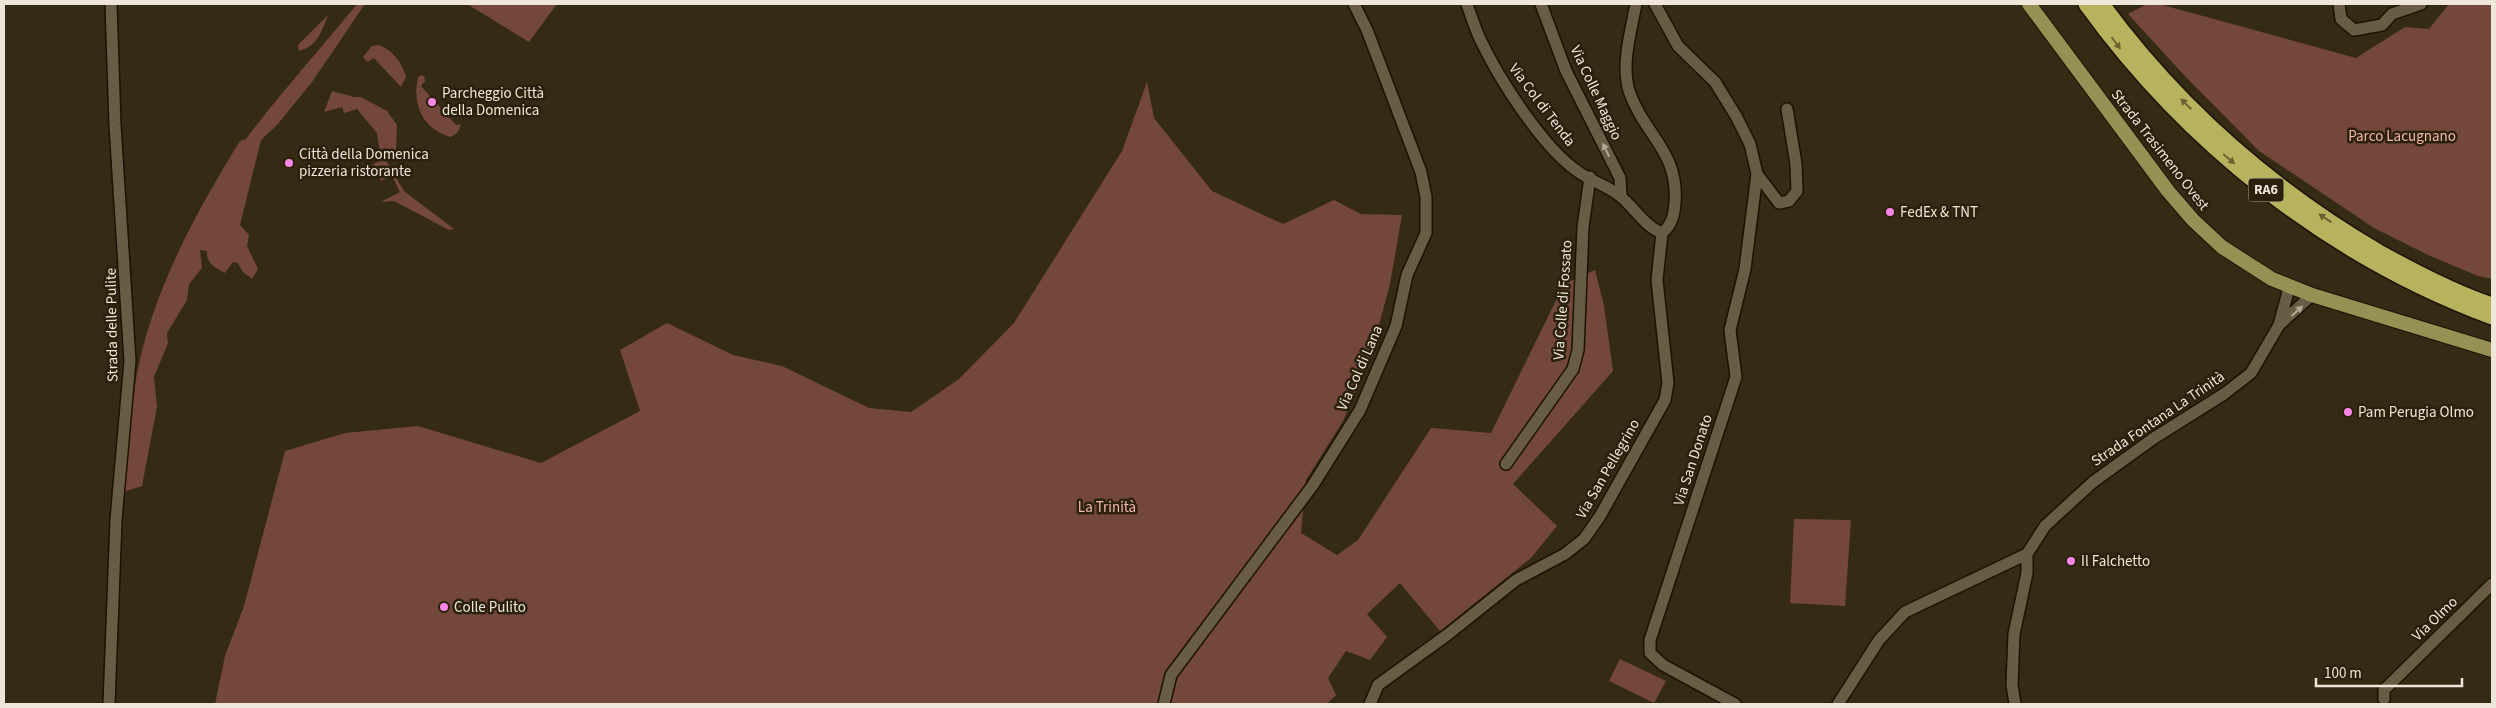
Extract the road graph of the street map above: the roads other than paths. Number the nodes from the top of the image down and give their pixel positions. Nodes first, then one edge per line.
1 (111, 4) edge
2 (1354, 4) edge
3 (1467, 4) edge
4 (1542, 4) edge
5 (1636, 4) edge
6 (1655, 4) edge
7 (2030, 4) edge
8 (2086, 4) edge
9 (2102, 4) edge
10 (2339, 4) edge
11 (2421, 4) edge
12 (1787, 109) dead end
13 (1756, 174) junction
14 (1590, 177) junction
15 (1621, 196) junction
16 (1662, 233) junction
17 (2289, 288) junction
18 (2312, 296) junction
19 (2491, 307) edge
20 (2279, 325) junction
21 (2492, 350) edge
22 (1506, 464) dead end
23 (2027, 554) junction
24 (2492, 584) edge
25 (2384, 699) dead end
26 (109, 704) edge
27 (1164, 704) edge
28 (1370, 704) edge
29 (1735, 704) edge
30 (1838, 704) edge
31 (2015, 704) edge

1 - 26 street, Strada delle Pulite
2 - 27 street, Via Col di Lana
3 - 14 street, Via Col di Tenda
15 -> 4 street, Via Colle Maggio
5 - 16 street
6 - 13 street, Via San Donato
7 - 17 main road, Strada Trasimeno Ovest
8 -> 19 highway, RA6
19 -> 9 highway, RA6
10 - 11 street
12 - 13 street, Via San Donato
13 - 29 street, Via San Donato
14 - 15 street, Via Col di Tenda
14 - 22 street, Via Colle di Fossato
15 - 16 street, Via Col di Tenda
16 - 28 street, Via San Pellegrino
17 - 18 main road, Strada Trasimeno Ovest
17 - 20 street
20 -> 18 street
18 - 21 main road, Strada Trasimeno Ovest
20 - 23 street, Strada Fontana La Trinità
23 - 30 street
23 - 31 street, Strada Fontana La Trinità
24 - 25 street, Via Olmo

